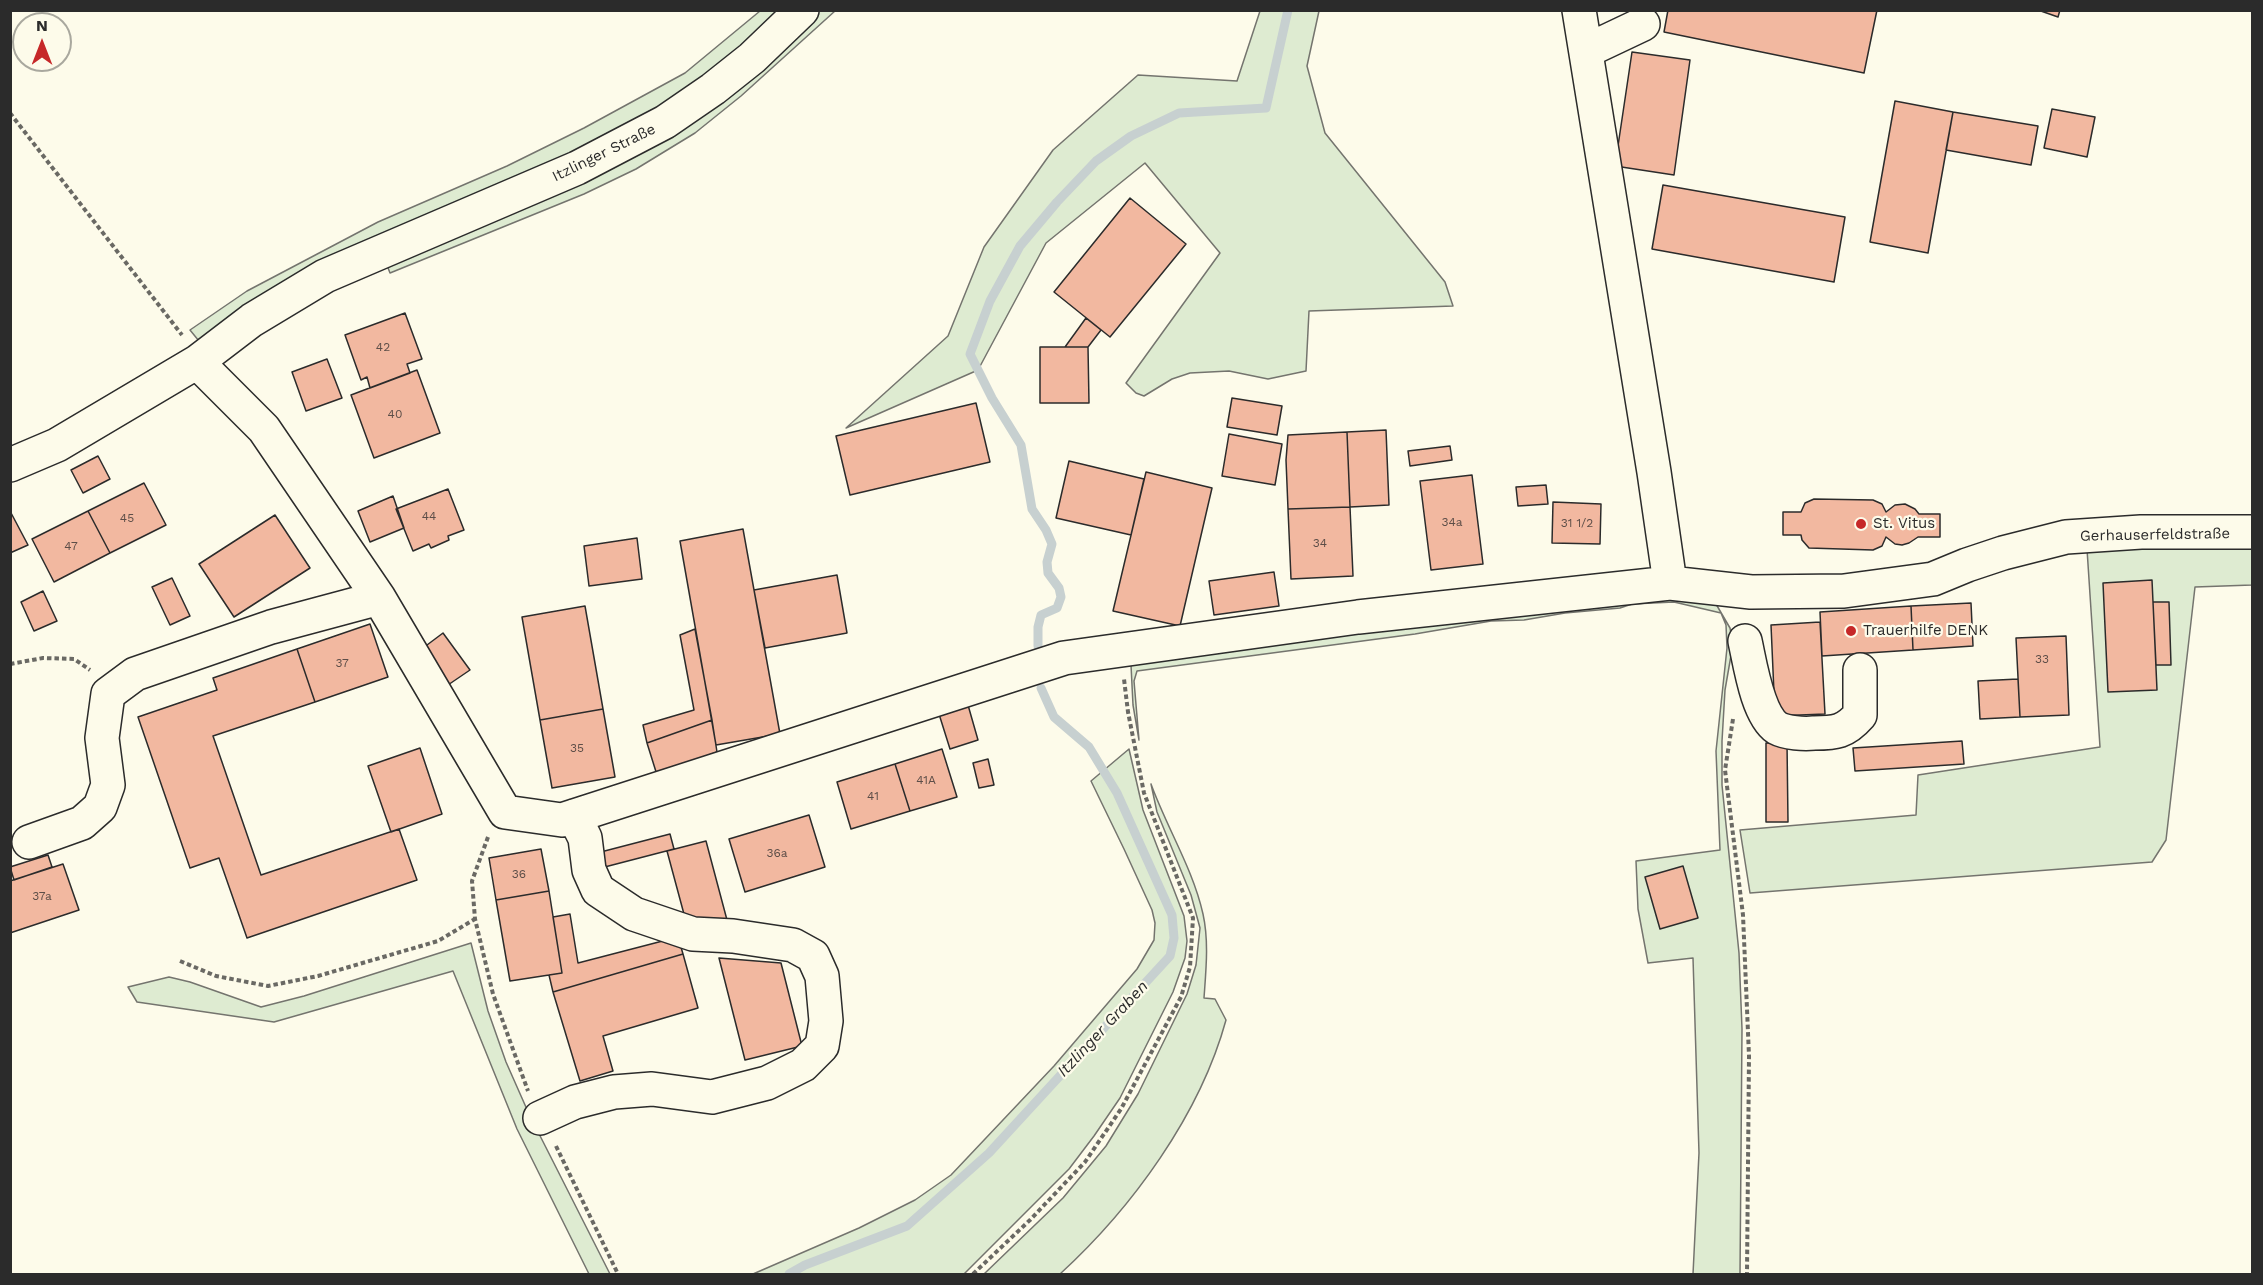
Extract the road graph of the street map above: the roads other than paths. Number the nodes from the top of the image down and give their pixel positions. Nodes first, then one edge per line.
1 (802, 10) edge
2 (1579, 10) edge
3 (1643, 24) dead end
4 (1586, 51) junction
5 (197, 362) junction
6 (10, 465) edge
7 (2253, 532) edge
8 (1670, 583) junction
9 (1751, 592) junction
10 (379, 598) junction
11 (1860, 670) dead end
12 (574, 816) junction
13 (29, 842) dead end
14 (540, 1118) road end

1 - 5 street, Itzlinger Straße
2 - 4 street
3 - 4 street
4 - 8 street
5 - 6 street, Itzlinger Straße
5 - 10 street
7 - 9 street, Gerhauserfeldstraße
8 - 9 street, Gerhauserfeldstraße
8 - 12 street, Gerhauserfeldstraße
9 - 11 street
10 - 12 street, Gerhauserfeldstraße
10 - 13 street
12 - 14 street

